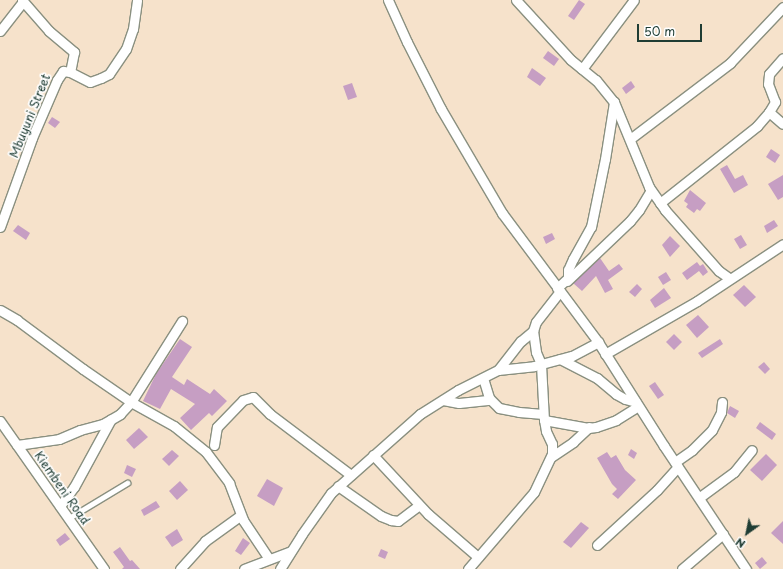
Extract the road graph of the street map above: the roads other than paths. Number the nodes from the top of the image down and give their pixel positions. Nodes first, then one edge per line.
1 (137, 0) edge
2 (388, 0) edge
3 (516, 0) edge
4 (634, 0) edge
5 (23, 1) edge
6 (783, 7) edge
7 (0, 31) edge
8 (783, 58) edge
9 (582, 69) junction
10 (70, 72) junction
11 (614, 102) junction
12 (770, 112) junction
13 (783, 124) edge
14 (630, 139) junction
15 (651, 190) junction
16 (660, 203) junction
17 (0, 227) edge
18 (781, 246) edge
19 (729, 278) junction
20 (566, 282) junction
21 (558, 290) junction
22 (0, 310) edge
23 (182, 321) dead end
24 (533, 331) junction
25 (598, 342) junction
26 (605, 354) junction
27 (560, 359) junction
28 (541, 364) junction
29 (498, 370) junction
30 (483, 378) junction
31 (443, 400) junction
32 (490, 400) junction
33 (131, 402) junction
34 (722, 402) dead end
35 (637, 404) junction
36 (544, 417) junction
37 (111, 419) junction
38 (0, 421) edge
39 (589, 428) junction
40 (214, 445) dead end
41 (17, 446) junction
42 (752, 450) dead end
43 (373, 455) junction
44 (551, 457) junction
45 (676, 464) junction
46 (351, 475) junction
47 (128, 483) dead end
48 (338, 486) junction
49 (700, 497) junction
50 (420, 505) junction
51 (60, 506) junction
52 (241, 515) junction
53 (68, 518) junction
54 (723, 534) junction
55 (597, 545) dead end
56 (291, 551) junction
57 (478, 557) junction
58 (269, 559) junction
59 (104, 569) edge
60 (180, 569) edge
61 (244, 569) edge
62 (280, 569) edge
63 (468, 569) edge
64 (682, 569) edge
65 (746, 569) edge

1 - 10 street, Mbuyuni Street
2 - 21 street
3 - 9 street
4 - 9 street
5 - 7 street
5 - 10 street
6 - 14 street
8 - 12 street
9 - 11 street
10 - 17 street, Mbuyuni Street
11 - 14 street
11 - 20 street
12 - 13 street
12 - 16 street
14 - 15 street
15 - 16 street
15 - 20 street
16 - 19 street
18 - 19 street
19 - 26 street
20 - 21 street
21 - 24 street
21 - 25 street
22 - 33 street
23 - 33 street
24 - 28 street
24 - 29 street
25 - 26 street
25 - 27 street
26 - 35 street
27 - 28 street
27 - 35 street
28 - 29 street
28 - 36 street
29 - 30 street
30 - 31 street
30 - 32 street
31 - 32 street
31 - 43 street
32 - 36 street
33 - 37 street
33 - 52 street
34 - 45 street
35 - 39 street
35 - 45 street
36 - 39 street
36 - 44 street
37 - 41 street
37 - 51 street
38 - 41 street, Kiembeni Road
39 - 44 street
40 - 46 street
41 - 51 street, Kiembeni Road
42 - 49 street
43 - 46 street
43 - 50 street
44 - 57 street
45 - 49 street
45 - 55 street
46 - 48 street
47 - 53 lane
48 - 50 street
48 - 56 street
49 - 54 street
50 - 57 street
51 - 53 street, Kiembeni Road
52 - 58 street
52 - 60 street
53 - 59 street, Kiembeni Road
54 - 64 street
54 - 65 street
56 - 58 street
56 - 62 street
57 - 63 street
58 - 61 street

